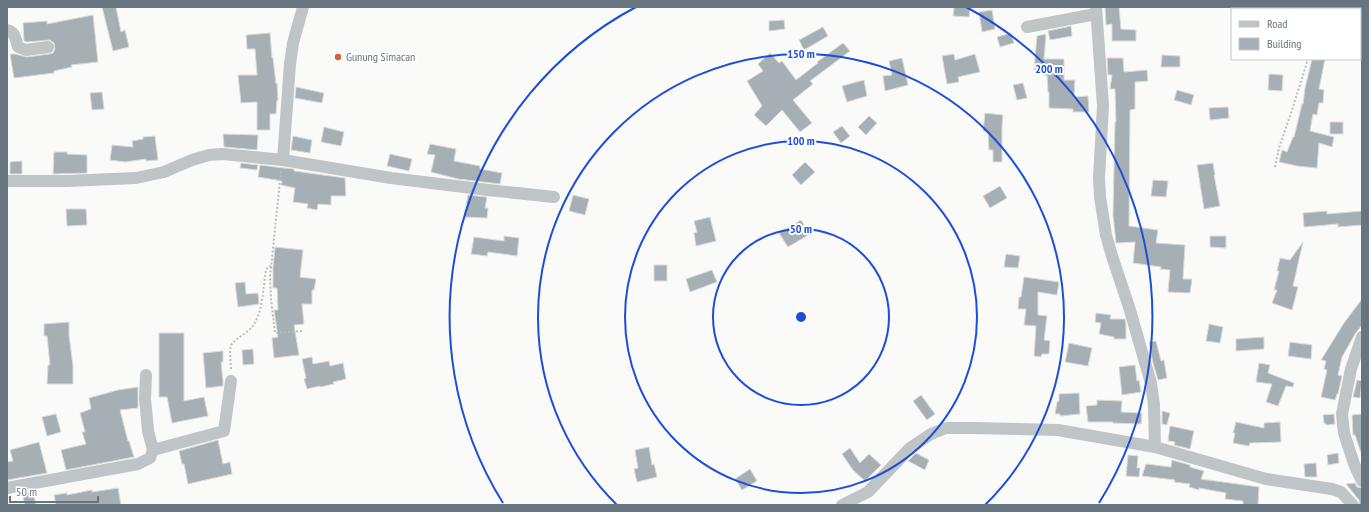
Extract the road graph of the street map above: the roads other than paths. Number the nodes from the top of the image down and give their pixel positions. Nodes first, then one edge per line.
1 (303, 7) edge
2 (1096, 10) edge
3 (1026, 27) dead end
4 (7, 30) edge
5 (48, 47) dead end
6 (283, 160) junction
7 (7, 181) edge
8 (554, 197) dead end
9 (1362, 337) edge
10 (146, 375) dead end
11 (230, 381) road end
12 (1155, 447) junction
13 (153, 450) junction
14 (1362, 481) edge
15 (7, 488) edge
16 (842, 505) edge
17 (1353, 505) edge

1 - 6 street
2 - 3 street
2 - 12 street
4 - 5 street
6 - 7 street
6 - 8 street
9 - 14 street
10 - 13 street
11 - 13 street
12 - 16 street
12 - 17 street
13 - 15 street

